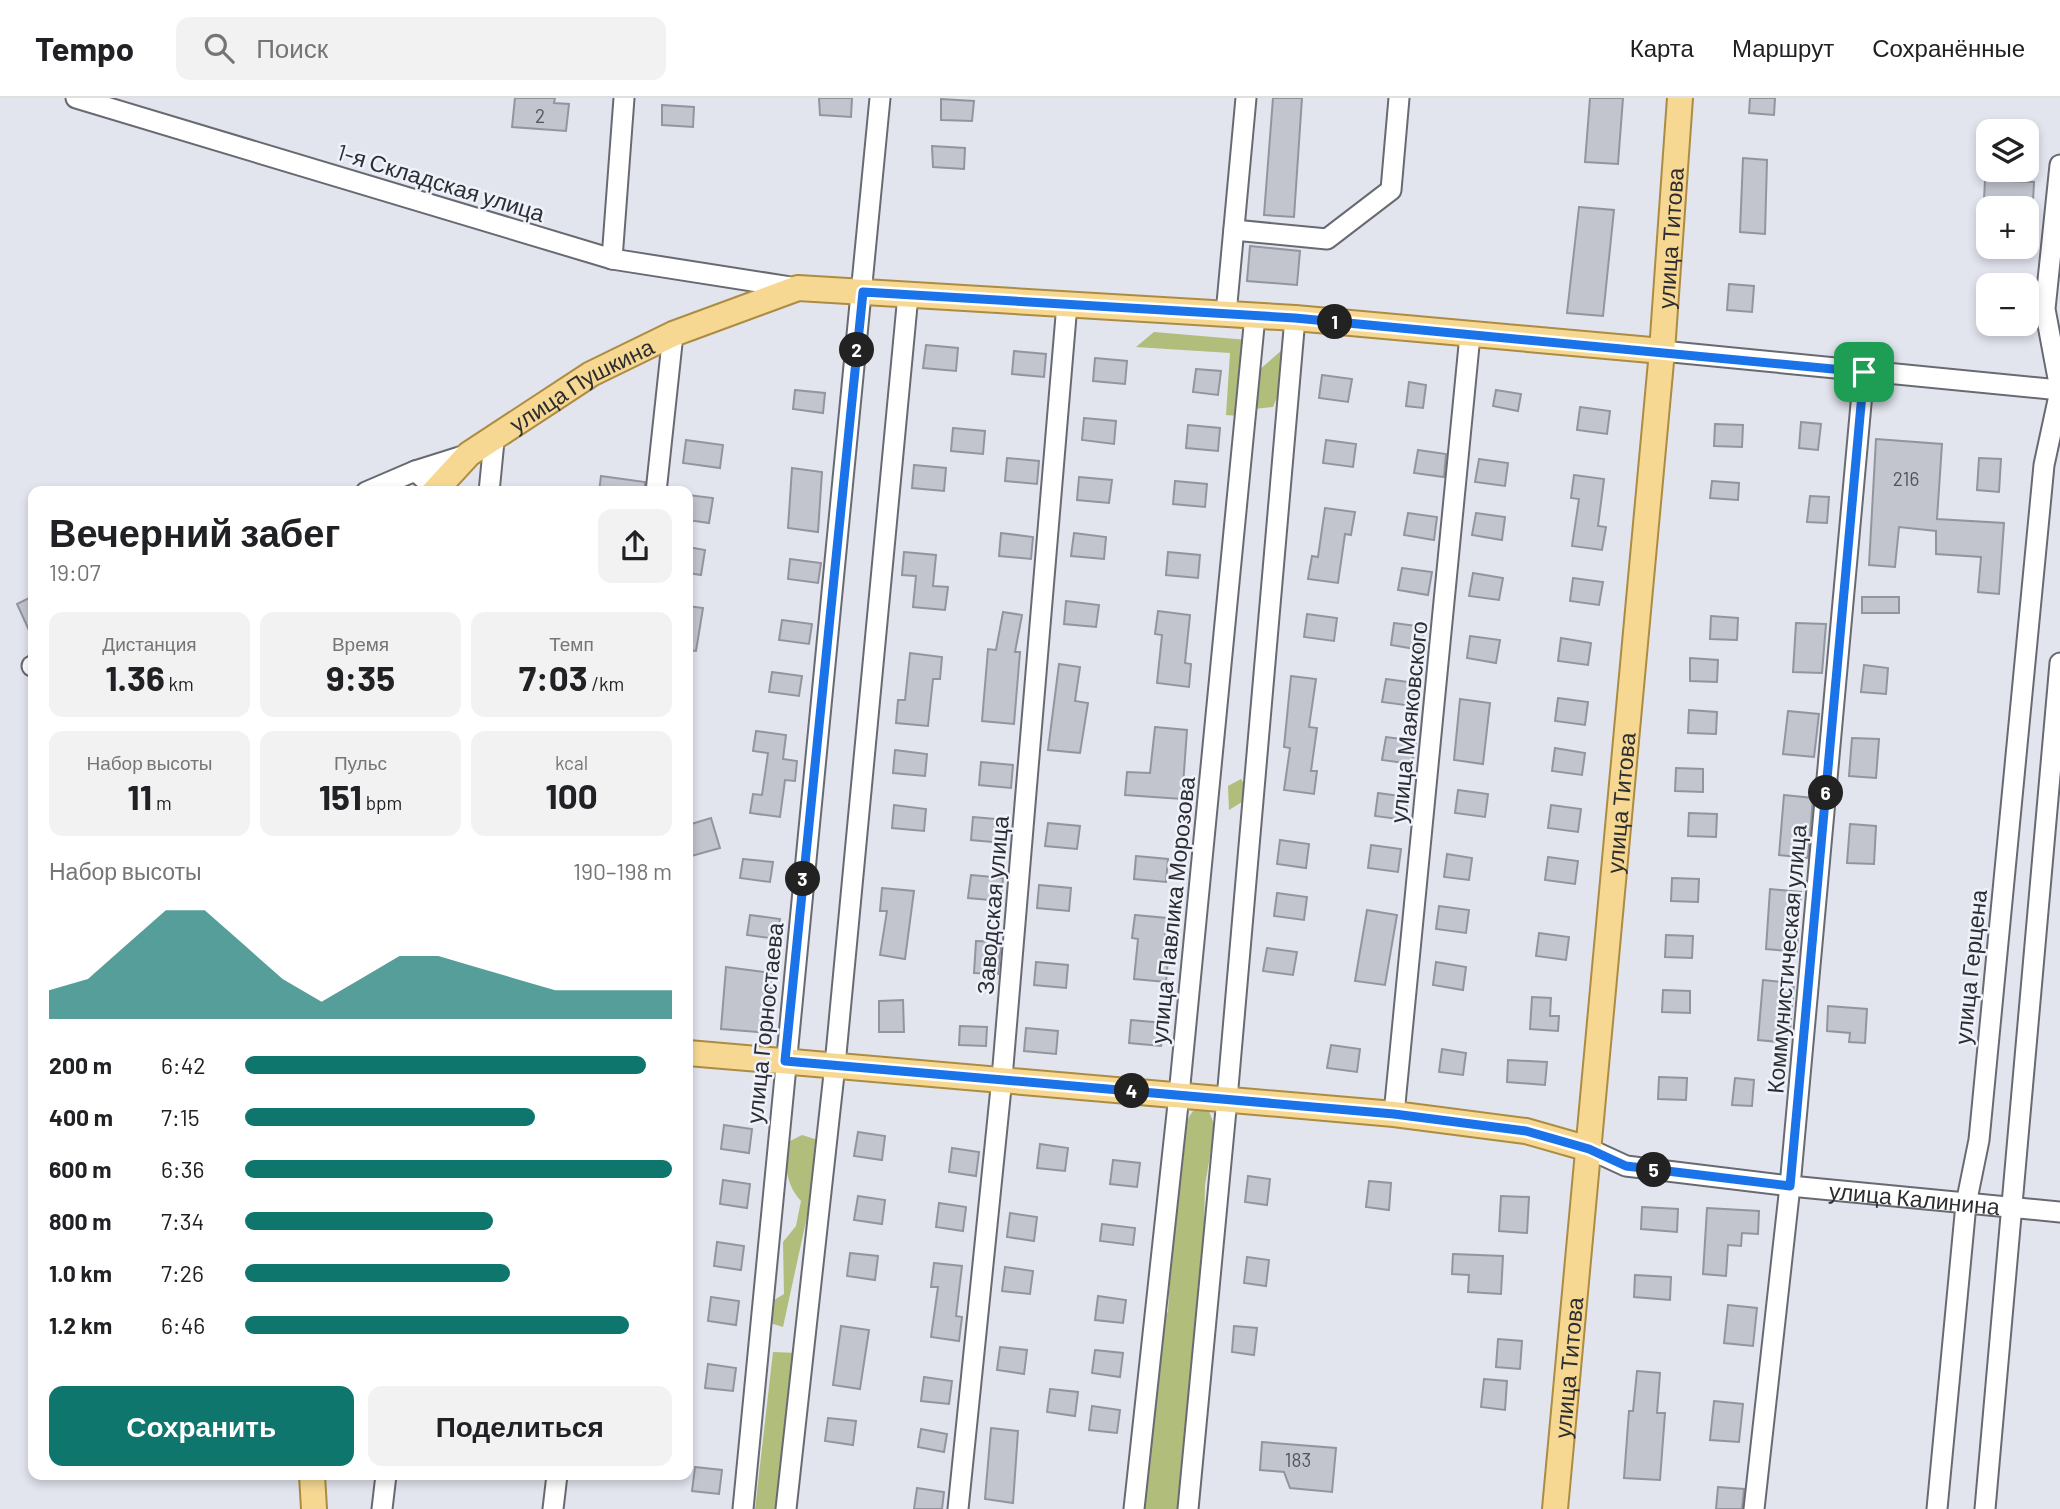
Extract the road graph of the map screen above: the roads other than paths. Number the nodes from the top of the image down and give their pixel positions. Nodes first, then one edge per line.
1 (76, 98) edge
2 (624, 98) edge
3 (880, 98) edge
4 (1246, 98) edge
5 (1399, 98) edge
6 (1680, 98) edge
7 (2060, 165) edge
8 (1234, 230) junction
9 (612, 259) junction
10 (798, 288) junction
11 (863, 292) junction
12 (908, 295) junction
13 (1067, 304) junction
14 (1226, 314) junction
15 (1255, 316) junction
16 (1295, 318) junction
17 (673, 334) junction
18 (1470, 335) junction
19 (1662, 351) junction
20 (1864, 372) junction
21 (2060, 390) edge
22 (494, 441) junction
23 (469, 454) junction
24 (415, 471) junction
25 (380, 486) edge
26 (431, 486) edge
27 (439, 486) edge
28 (490, 486) edge
29 (657, 486) edge
30 (2060, 663) edge
31 (693, 1053) edge
32 (785, 1061) junction
33 (835, 1065) junction
34 (1002, 1078) junction
35 (1179, 1096) junction
36 (1227, 1099) junction
37 (1394, 1114) junction
38 (1589, 1149) junction
39 (1790, 1186) junction
40 (1966, 1204) junction
41 (2014, 1208) junction
42 (2060, 1212) edge
43 (312, 1480) edge
44 (385, 1480) edge
45 (556, 1480) edge
46 (314, 1509) edge
47 (382, 1509) edge
48 (553, 1509) edge
49 (743, 1509) edge
50 (786, 1509) edge
51 (958, 1509) edge
52 (1134, 1509) edge
53 (1188, 1509) edge
54 (1555, 1509) edge
55 (1754, 1509) edge
56 (1937, 1509) edge
57 (1985, 1509) edge

1 - 9 street, 1-я Складская улица
2 - 9 street
3 - 11 street, улица Горностаева
4 - 8 street
5 - 8 street
6 - 19 main road, улица Титова
7 - 21 street
8 - 14 street
9 - 10 street, 1-я Складская улица
10 - 11 main road, улица Пушкина
10 - 17 main road, улица Пушкина
11 - 12 main road, улица Пушкина
11 - 32 street, улица Горностаева
12 - 13 main road, улица Пушкина
12 - 33 street
13 - 14 main road, улица Пушкина
13 - 34 street, Заводская улица
14 - 15 main road, улица Пушкина
15 - 16 main road, улица Пушкина
15 - 35 street, улица Павлика Морозова
16 - 18 main road, улица Пушкина
16 - 36 street
17 - 22 main road, улица Пушкина
17 - 29 street, улица Пушкина
18 - 19 main road, улица Пушкина
18 - 37 street, улица Маяковского
19 - 20 street
19 - 38 main road, улица Титова
20 - 21 street
20 - 39 street, Коммунистическая улица
21 - 40 street, улица Герцена
22 - 23 main road, улица Пушкина
22 - 28 street, улица Пушкина
23 - 24 street
23 - 27 main road, улица Пушкина
24 - 25 street
24 - 26 street
30 - 41 street
31 - 32 main road, улица Калинина
32 - 33 main road, улица Калинина
32 - 49 street, улица Горностаева
33 - 34 main road, улица Калинина
33 - 50 street
34 - 35 main road, улица Калинина
34 - 51 street, Заводская улица
35 - 36 main road, улица Калинина
35 - 52 street, улица Павлика Морозова
36 - 37 main road, улица Калинина
36 - 53 street
37 - 38 main road, улица Калинина
38 - 39 street, улица Калинина
38 - 54 main road, улица Титова
39 - 40 street, улица Калинина
39 - 55 street, Коммунистическая улица
40 - 41 street, улица Калинина
40 - 56 street, улица Герцена
41 - 42 street, улица Калинина
41 - 57 street
43 - 46 main road
44 - 47 street
45 - 48 street

